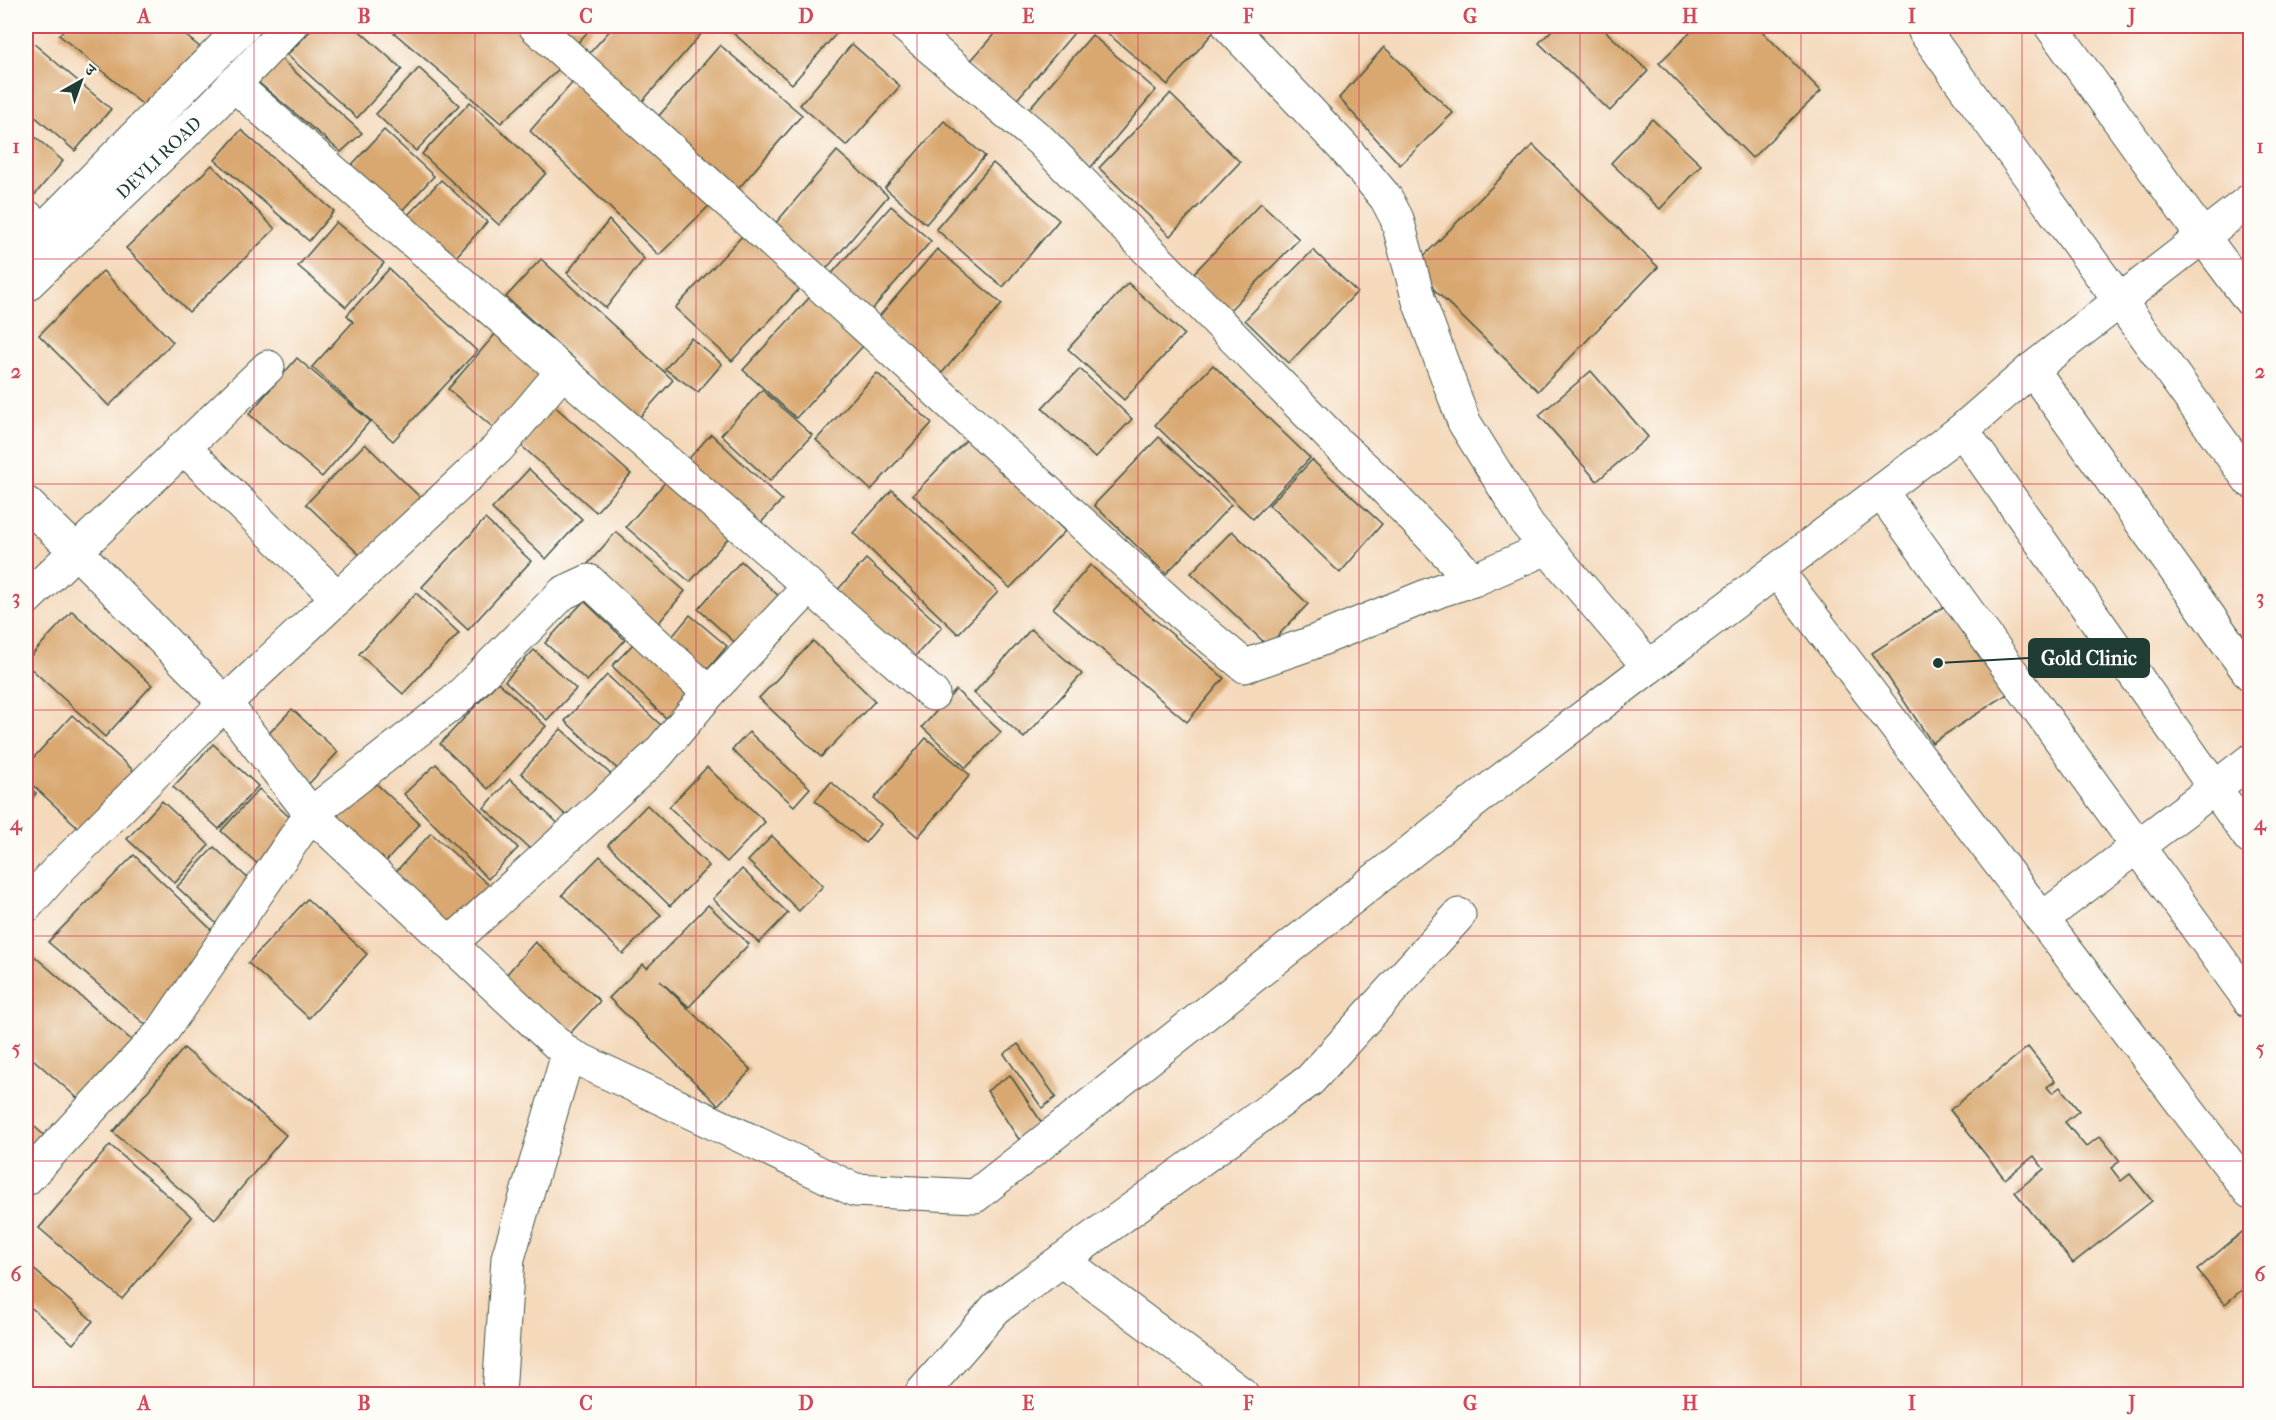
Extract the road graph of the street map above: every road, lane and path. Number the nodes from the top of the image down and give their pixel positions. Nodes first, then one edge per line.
1 (244, 26) edge
2 (291, 26) edge
3 (535, 26) edge
4 (905, 26) edge
5 (1229, 26) edge
6 (2051, 26) edge
7 (1925, 32) dead end
8 (233, 84) junction
9 (2250, 200) edge
10 (31, 231) edge
11 (2203, 237) junction
12 (26, 285) edge
13 (2250, 300) edge
14 (2120, 301) junction
15 (268, 367) dead end
16 (2032, 369) junction
17 (562, 372) junction
18 (1962, 430) junction
19 (183, 447) junction
20 (2250, 481) edge
21 (1881, 492) junction
22 (26, 502) edge
23 (1547, 548) junction
24 (75, 550) junction
25 (1778, 572) junction
26 (1473, 580) junction
27 (810, 586) junction
28 (338, 598) junction
29 (26, 599) edge
30 (1649, 668) junction
31 (2250, 674) edge
32 (710, 693) junction
33 (933, 694) dead end
34 (225, 703) junction
35 (2250, 761) edge
36 (2214, 789) junction
37 (311, 814) junction
38 (2250, 838) edge
39 (2137, 847) junction
40 (26, 906) edge
41 (1459, 915) dead end
42 (2042, 919) junction
43 (450, 944) junction
44 (2250, 1001) edge
45 (568, 1054) junction
46 (26, 1179) edge
47 (2250, 1192) edge
48 (1062, 1260) junction
49 (500, 1395) edge
50 (921, 1395) edge
51 (1242, 1395) edge

1 - 10 street, DEVLI ROAD
2 - 8 street, DEVLI ROAD
3 - 26 street
4 - 26 street
5 - 23 street
6 - 11 street
7 - 14 street
8 - 12 street, DEVLI ROAD
8 - 17 street
9 - 11 street
11 - 13 street
11 - 14 street
14 - 16 street
14 - 20 street
15 - 19 street
16 - 18 street
16 - 31 street
17 - 27 street
17 - 28 street
18 - 21 street
18 - 36 street
19 - 24 street
19 - 28 street
21 - 25 street
21 - 39 street
22 - 24 street
23 - 26 street
23 - 30 street
24 - 29 street
24 - 34 street
25 - 30 street
25 - 42 street
27 - 32 street
27 - 33 street
28 - 34 street
30 - 45 street
32 - 37 street
32 - 43 street
34 - 37 street
34 - 40 street
35 - 36 street
36 - 38 street
36 - 39 street
37 - 43 street
37 - 46 street
39 - 42 street
39 - 44 street
41 - 48 street
42 - 47 street
43 - 45 street
45 - 49 street
48 - 50 street
48 - 51 street

